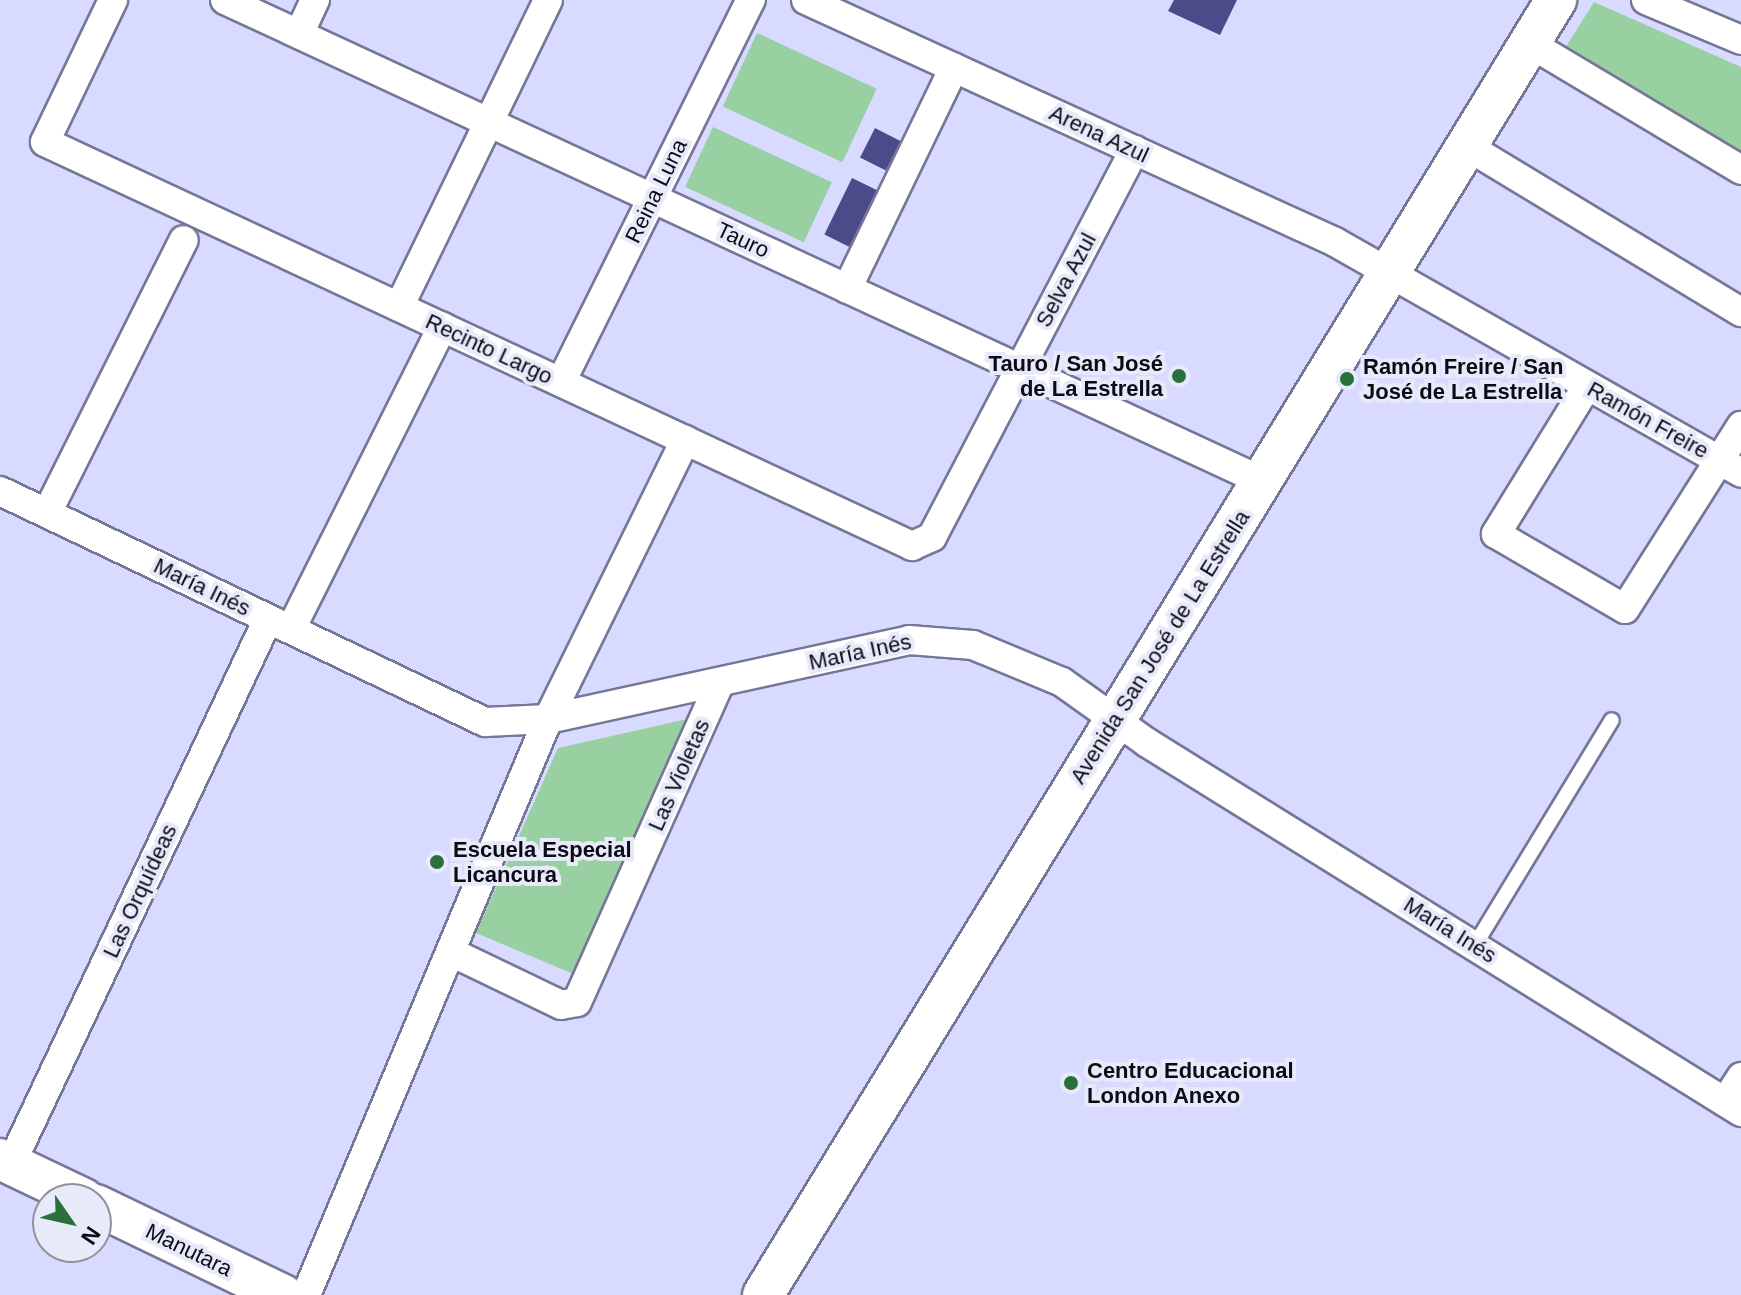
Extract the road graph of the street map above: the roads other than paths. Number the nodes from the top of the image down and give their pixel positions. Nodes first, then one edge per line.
1 (113, 0) edge
2 (225, 0) edge
3 (315, 0) edge
4 (548, 0) edge
5 (751, 0) edge
6 (806, 0) edge
7 (1524, 0) edge
8 (1556, 0) edge
9 (1646, 0) edge
10 (299, 34) junction
11 (1741, 40) edge
12 (1529, 43) junction
13 (954, 68) junction
14 (488, 122) junction
15 (1465, 145) junction
16 (1134, 150) junction
17 (1741, 170) edge
18 (652, 198) junction
19 (184, 240) dead end
20 (1376, 268) junction
21 (847, 289) junction
22 (399, 307) junction
23 (1741, 312) edge
24 (442, 327) junction
25 (1019, 368) junction
26 (561, 382) junction
27 (1587, 386) junction
28 (1741, 426) edge
29 (685, 440) junction
30 (1730, 466) edge
31 (1250, 476) junction
32 (0, 491) edge
33 (47, 513) junction
34 (932, 537) joint
35 (280, 624) junction
36 (719, 684) junction
37 (1105, 712) junction
38 (548, 719) junction
39 (1612, 720) dead end
40 (1475, 945) junction
41 (451, 952) junction
42 (1741, 1077) edge
43 (1733, 1107) edge
44 (5, 1161) edge
45 (51, 1183) edge
46 (112, 1213) edge
47 (283, 1295) edge
48 (306, 1295) edge
49 (734, 1295) edge
50 (763, 1295) edge

1 - 22 street, Recinto Largo
2 - 10 street, Tauro
3 - 10 street
4 - 14 street
5 - 18 street, Reina Luna
6 - 13 street, Arena Azul
7 - 20 main road, Avenida San José de La Estrella
8 - 12 main road, Avenida San José de La Estrella
9 - 11 street
10 - 14 street, Tauro
12 - 15 main road, Avenida San José de La Estrella
12 - 17 street
13 - 16 street, Arena Azul
13 - 21 street
14 - 18 street, Tauro
14 - 22 street
15 - 20 main road, Avenida San José de La Estrella
15 - 23 street
16 - 20 street, Arena Azul
16 - 25 street, Selva Azul
18 - 21 street, Tauro
18 - 26 street, Reina Luna
19 - 33 street
20 - 27 street, Ramón Freire
20 - 31 main road, Avenida San José de La Estrella
21 - 25 street, Tauro
22 - 24 street, Recinto Largo
24 - 26 street, Recinto Largo
24 - 35 street, Las Orquídeas
25 - 31 street, Tauro
25 - 34 street, Selva Azul
26 - 29 street, Recinto Largo
27 - 30 street, Ramón Freire
27 - 30 street
28 - 30 street
29 - 34 street, Recinto Largo
29 - 38 street
31 - 37 main road, Avenida San José de La Estrella
32 - 33 street, María Inés
33 - 35 street, María Inés
35 - 38 street, María Inés
35 - 44 street, Las Orquídeas
36 - 37 street, María Inés
36 - 38 street, María Inés
36 - 41 street, Las Violetas
37 - 40 street, María Inés
37 - 49 main road, Avenida San José de La Estrella
37 - 50 main road, Avenida San José de La Estrella
38 - 41 street
39 - 40 lane
40 - 43 street, María Inés
41 - 48 street
42 - 43 street
44 - 45 main road
46 - 47 main road, Manutara

